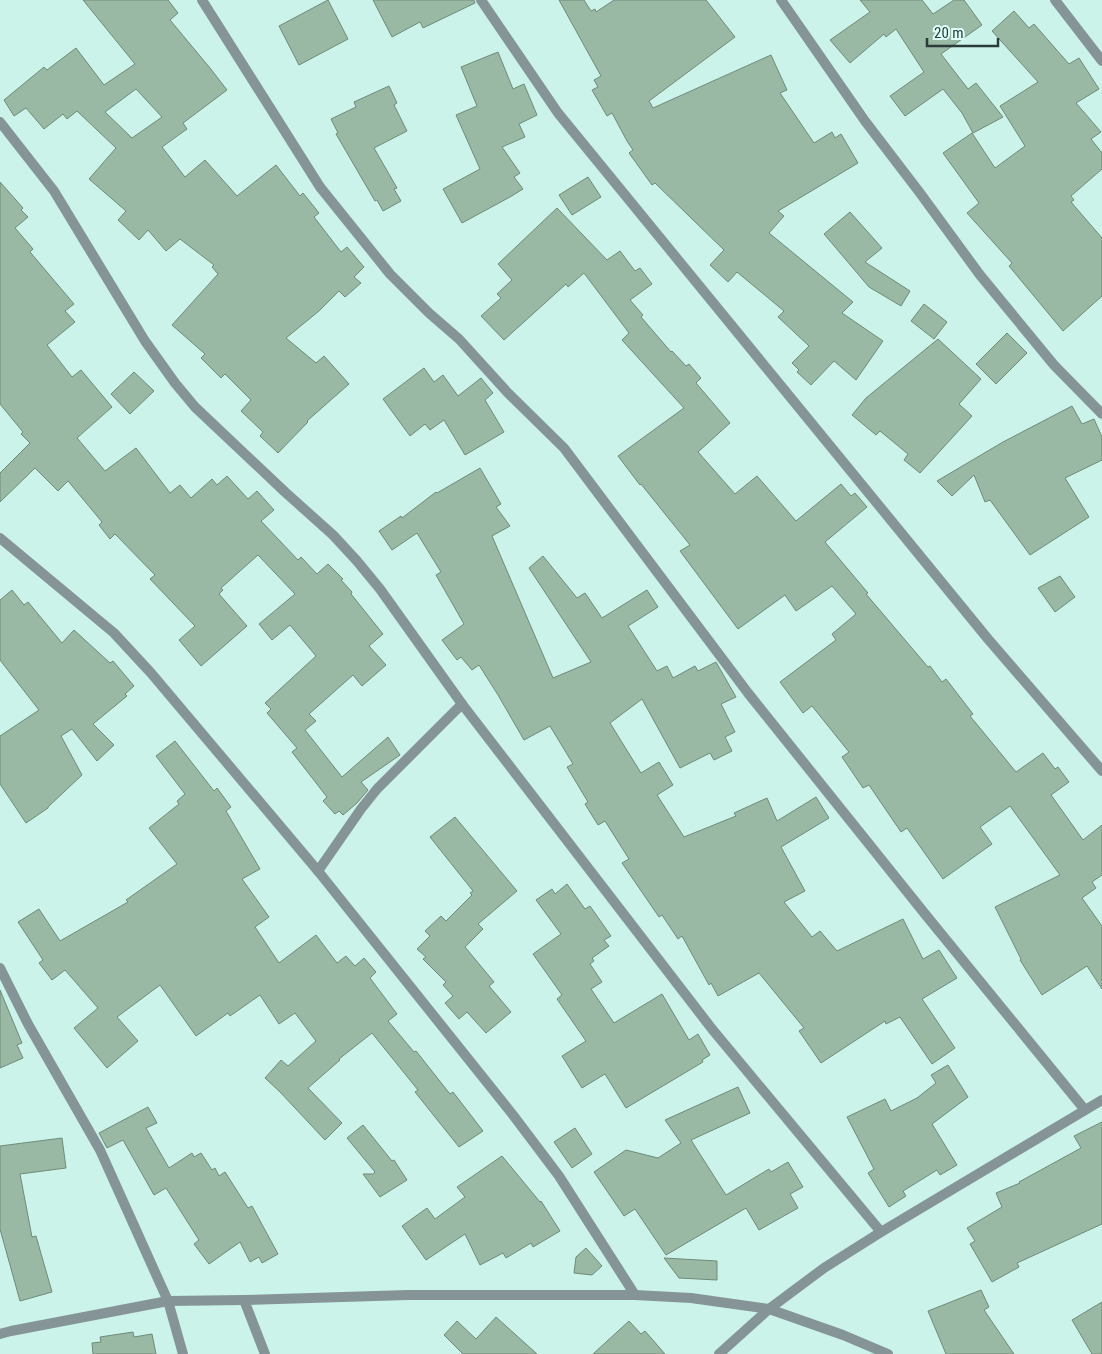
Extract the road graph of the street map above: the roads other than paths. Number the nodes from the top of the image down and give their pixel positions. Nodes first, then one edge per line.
1 (202, 0) edge
2 (481, 0) edge
3 (781, 0) edge
4 (1055, 0) edge
5 (1102, 61) edge
6 (0, 122) edge
7 (1102, 414) edge
8 (0, 538) edge
9 (462, 704) junction
10 (1102, 771) edge
11 (318, 871) junction
12 (0, 968) edge
13 (1102, 1100) edge
14 (1085, 1110) junction
15 (881, 1232) junction
16 (635, 1295) junction
17 (244, 1300) junction
18 (168, 1301) junction
19 (770, 1309) junction
20 (0, 1334) edge
21 (183, 1354) edge
22 (265, 1354) edge
23 (719, 1354) edge
24 (888, 1354) edge

1 - 14 street
2 - 10 street
3 - 7 street
4 - 5 street
6 - 9 street
8 - 11 street
9 - 11 street
9 - 15 street
11 - 16 street
12 - 18 street
13 - 14 street
14 - 15 street
15 - 19 street
16 - 17 street
16 - 19 street
17 - 18 street
17 - 22 street
18 - 20 street
18 - 21 street
19 - 23 street
19 - 24 street

